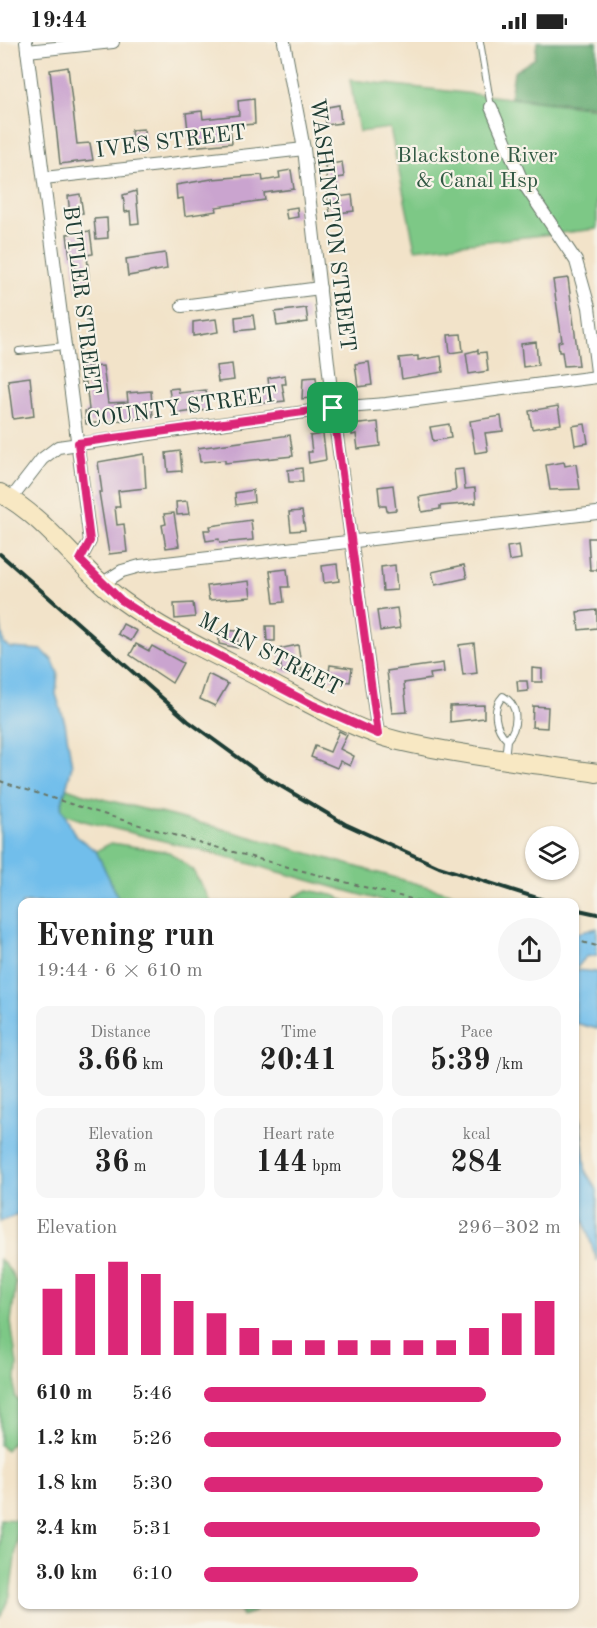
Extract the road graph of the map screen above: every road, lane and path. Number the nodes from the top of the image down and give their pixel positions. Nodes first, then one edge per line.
1 (113, 42) edge
2 (284, 42) edge
3 (480, 42) edge
4 (26, 47) edge
5 (491, 107) joint
6 (304, 149) junction
7 (44, 178) junction
8 (320, 288) junction
9 (182, 306) dead end
10 (64, 346) junction
11 (18, 351) dead end
12 (597, 372) edge
13 (597, 377) edge
14 (333, 408) junction
15 (78, 443) junction
16 (4, 496) edge
17 (597, 513) edge
18 (352, 541) junction
19 (80, 560) junction
20 (103, 583) junction
21 (378, 734) junction
22 (507, 740) junction
23 (505, 760) junction
24 (597, 773) edge
25 (0, 781) edge
26 (408, 898) edge
27 (579, 941) edge
28 (597, 946) edge

1 - 4 street
2 - 6 street, WASHINGTON STREET
3 - 5 lane
4 - 7 street, BUTLER STREET
5 - 12 street
6 - 7 street, IVES STREET
6 - 8 street, WASHINGTON STREET
7 - 10 street, BUTLER STREET
8 - 9 street
8 - 14 street, WASHINGTON STREET
10 - 11 lane
10 - 15 street, BUTLER STREET
13 - 14 street, COUNTY STREET
14 - 15 street, COUNTY STREET
14 - 18 street, WASHINGTON STREET
15 - 16 street, COUNTY STREET
15 - 19 street, BUTLER STREET
16 - 19 main road, MAIN STREET
17 - 18 street
18 - 20 street
18 - 21 street, WASHINGTON STREET
19 - 20 main road, MAIN STREET
20 - 21 main road, MAIN STREET
21 - 23 main road, MAIN STREET
22 - 22 lane
22 - 23 lane
23 - 24 main road, MAIN STREET
25 - 26 path
27 - 28 path

